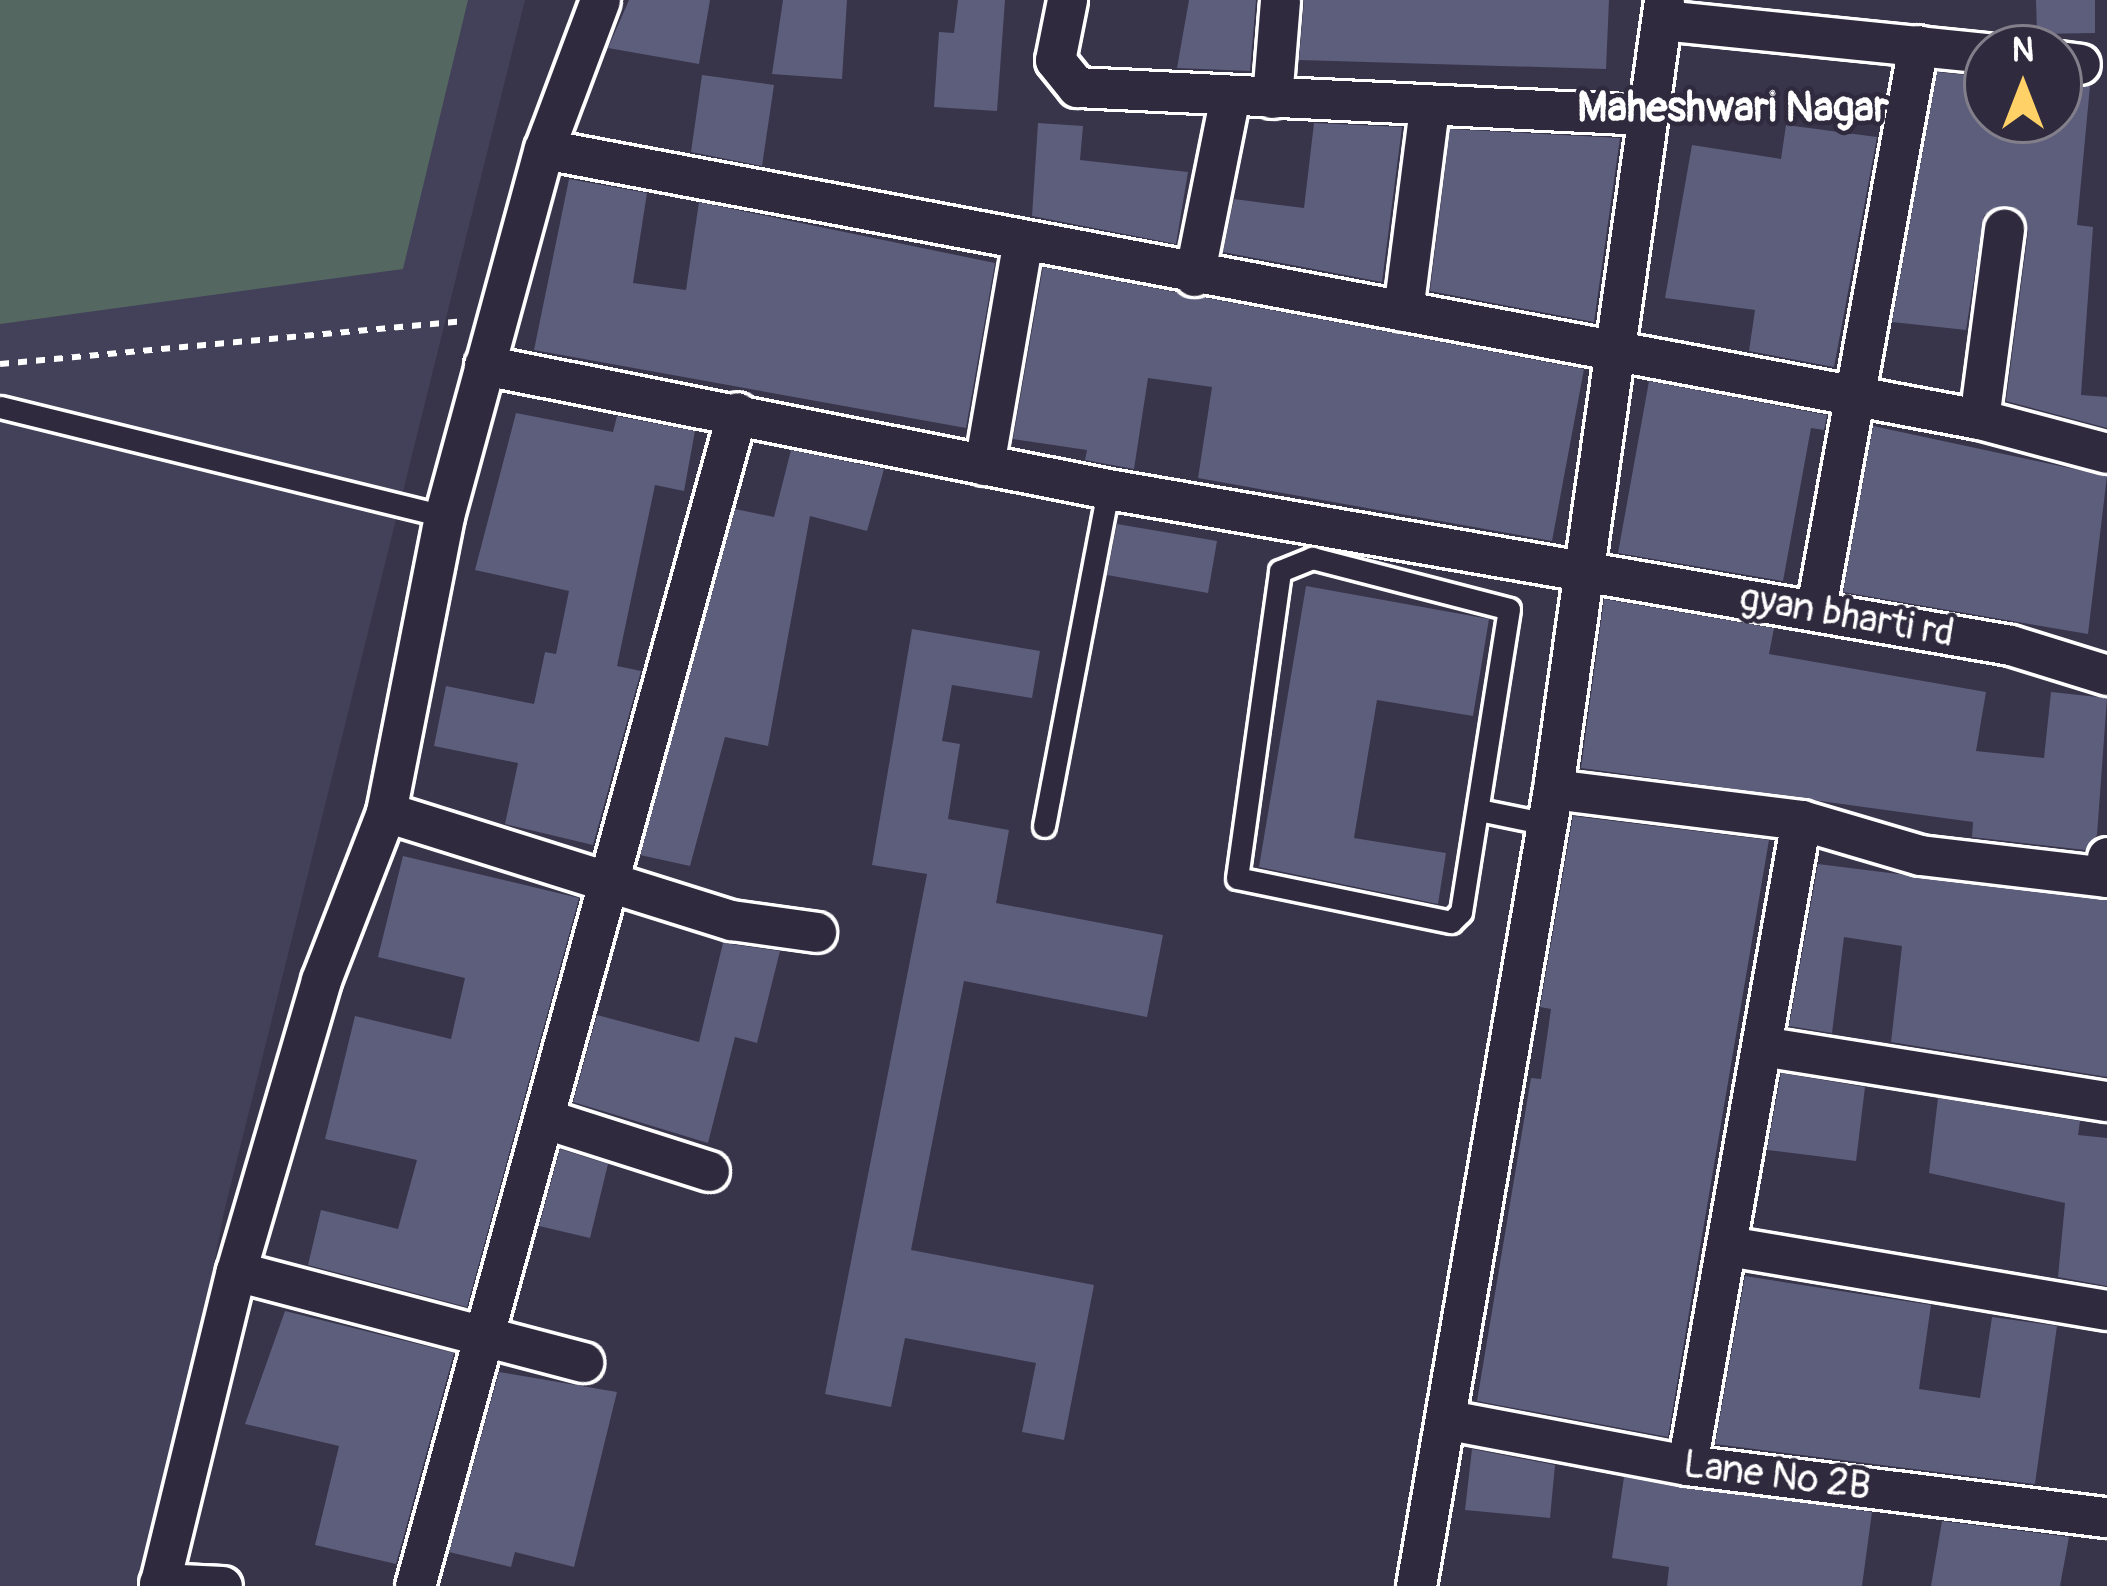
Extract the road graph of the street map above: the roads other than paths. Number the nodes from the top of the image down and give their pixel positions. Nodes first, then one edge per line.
1 (599, 0) edge
2 (1067, 0) edge
3 (1280, 0) edge
4 (1663, 10) edge
5 (1918, 45) junction
6 (1963, 50) edge
7 (1230, 96) junction
8 (1272, 98) junction
9 (1429, 108) junction
10 (1645, 115) junction
11 (544, 149) junction
12 (2004, 229) dead end
13 (1022, 245) junction
14 (1194, 276) junction
15 (1403, 310) junction
16 (1615, 353) junction
17 (484, 365) junction
18 (1849, 397) junction
19 (0, 407) edge
20 (736, 412) junction
21 (1979, 419) junction
22 (2107, 453) edge
23 (984, 465) junction
24 (1108, 489) junction
25 (444, 516) junction
26 (1582, 574) junction
27 (1816, 608) junction
28 (2107, 675) edge
29 (1550, 807) junction
30 (1479, 810) junction
31 (386, 812) junction
32 (1801, 820) junction
33 (1043, 826) dead end
34 (2107, 857) edge
35 (612, 880) junction
36 (816, 932) dead end
37 (1762, 1046) junction
38 (2107, 1101) edge
39 (546, 1119) junction
40 (709, 1171) dead end
41 (1728, 1246) junction
42 (236, 1271) junction
43 (2107, 1310) edge
44 (485, 1334) junction
45 (583, 1362) dead end
46 (1449, 1420) junction
47 (1688, 1466) junction
48 (2107, 1517) edge
49 (159, 1585) edge
50 (222, 1586) edge
51 (415, 1586) edge
52 (1416, 1586) edge

1 - 11 street
2 - 7 street
3 - 8 street
4 - 5 street
4 - 10 street
5 - 6 street
5 - 18 street
7 - 8 street
7 - 14 street
8 - 9 street
9 - 10 street
9 - 15 street
10 - 16 street
11 - 13 street
11 - 17 street
12 - 21 street
13 - 14 street
13 - 23 street
14 - 15 street
15 - 16 street
16 - 18 street
16 - 26 street
17 - 20 street, gyan bharti rd
17 - 25 street
18 - 21 street
18 - 27 street
19 - 25 lane
20 - 23 street, gyan bharti rd
20 - 35 street
21 - 22 street
23 - 24 street, gyan bharti rd
24 - 26 street, gyan bharti rd
24 - 33 lane
25 - 31 street
26 - 27 street, gyan bharti rd
26 - 29 street
27 - 28 street, gyan bharti rd
29 - 30 lane
29 - 32 street
29 - 46 street
30 - 30 lane
31 - 35 street
31 - 42 street
32 - 34 street
32 - 37 street
35 - 36 street
35 - 39 street
37 - 38 street
37 - 41 street
39 - 40 street
39 - 44 street
41 - 43 street
41 - 47 street
42 - 44 street
42 - 49 street
44 - 45 street
44 - 51 street
46 - 47 street, Lane No 2B
46 - 52 street
47 - 48 street, Lane No 2B
49 - 50 street

